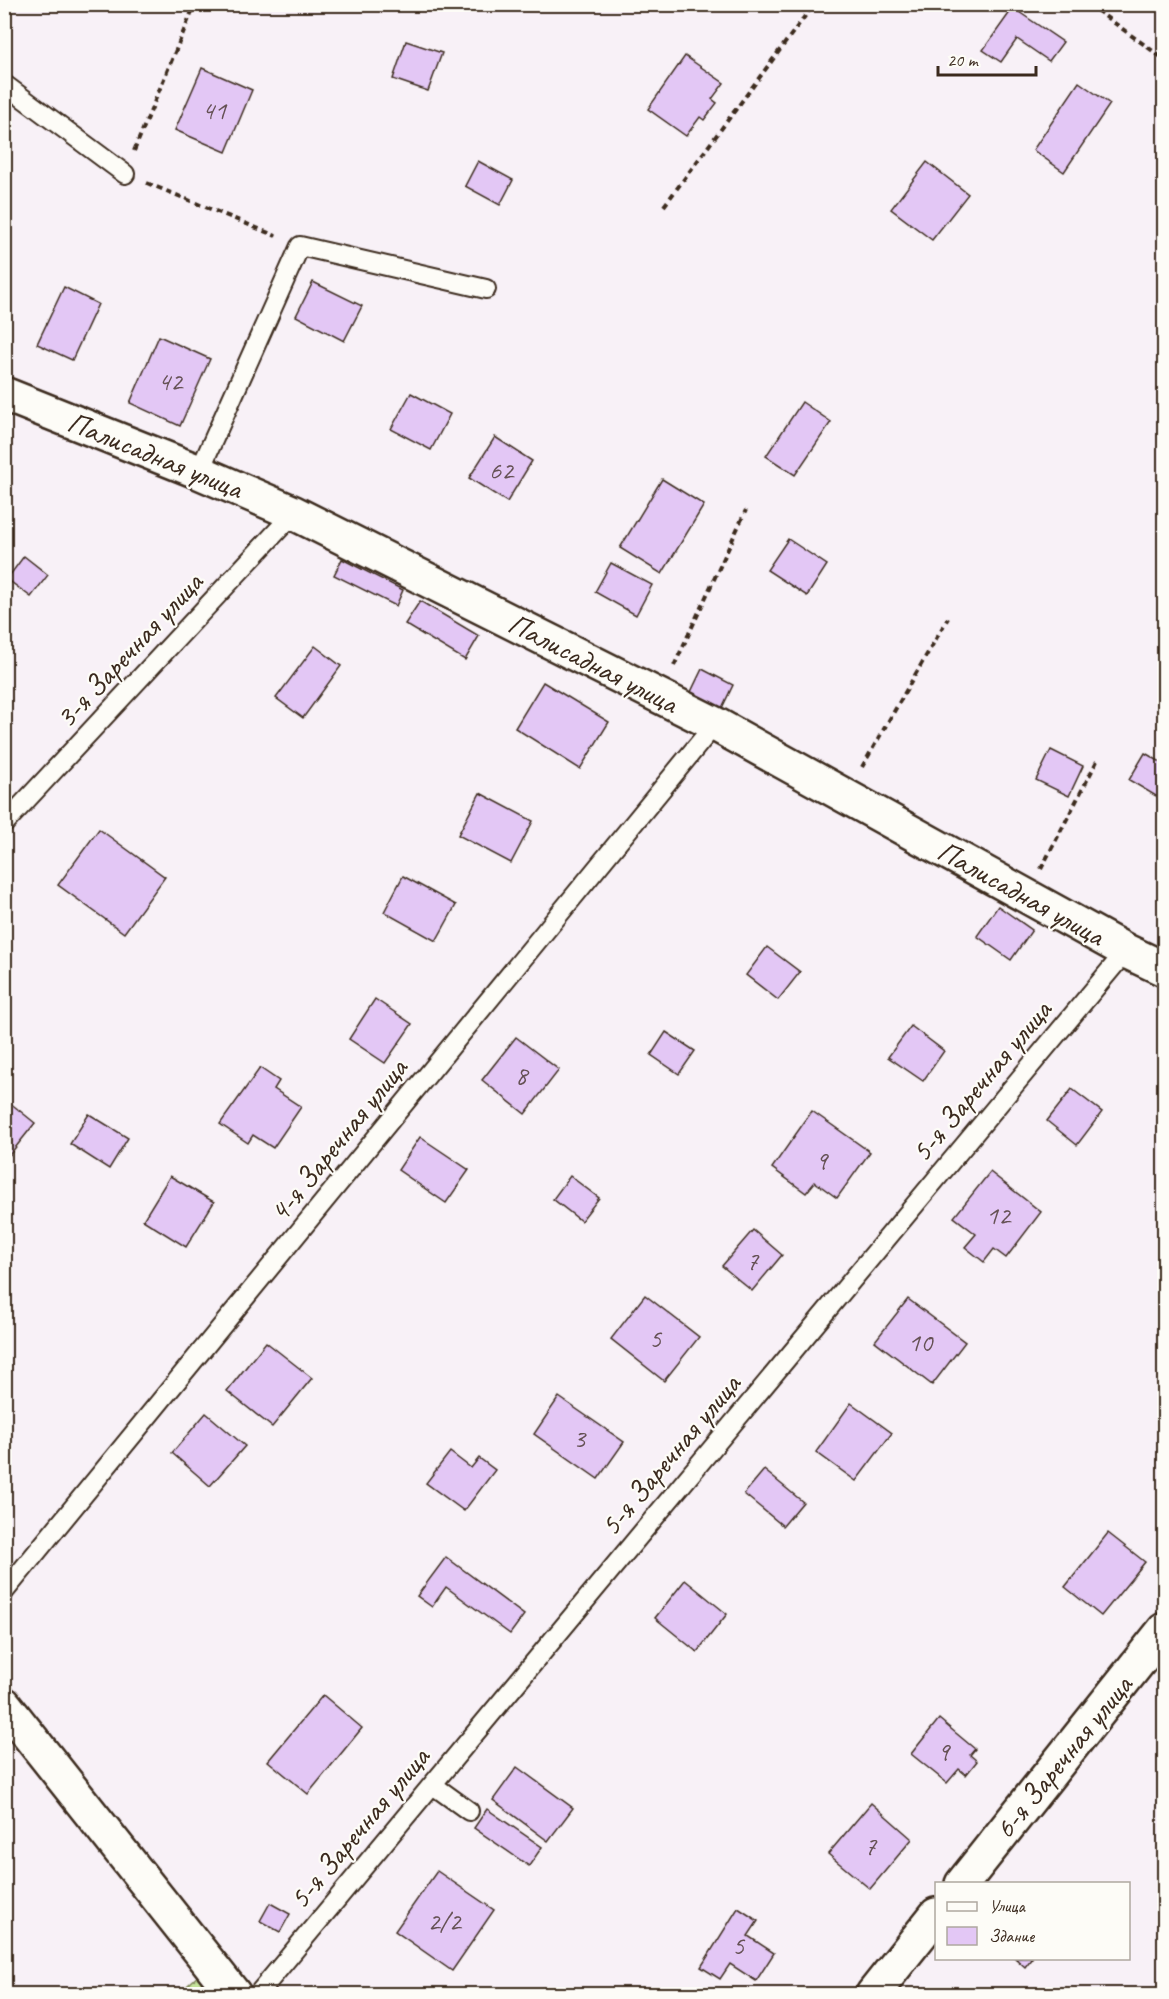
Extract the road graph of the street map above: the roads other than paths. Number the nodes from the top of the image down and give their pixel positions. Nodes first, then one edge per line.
1 (4, 84) edge
2 (125, 174) road end
3 (486, 289) dead end
4 (4, 394) edge
5 (199, 472) junction
6 (294, 513) junction
7 (715, 724) junction
8 (4, 824) edge
9 (1126, 951) junction
10 (1164, 969) edge
11 (4, 1592) edge
12 (1164, 1630) edge
13 (4, 1704) edge
14 (433, 1785) junction
15 (470, 1811) dead end
16 (964, 1882) edge
17 (935, 1916) edge
18 (234, 1995) edge
19 (258, 1995) edge
20 (873, 1995) edge

1 - 2 lane
3 - 5 lane
4 - 5 street, Палисадная улица
5 - 6 street, Палисадная улица
6 - 7 street, Палисадная улица
6 - 8 lane, 3-я Заречная улица
7 - 9 street, Палисадная улица
7 - 11 lane, 4-я Заречная улица
9 - 10 street, Палисадная улица
9 - 14 lane, 5-я Заречная улица
12 - 16 street, 6-я Заречная улица
13 - 18 street
14 - 15 lane
14 - 19 lane, 5-я Заречная улица
17 - 20 street

